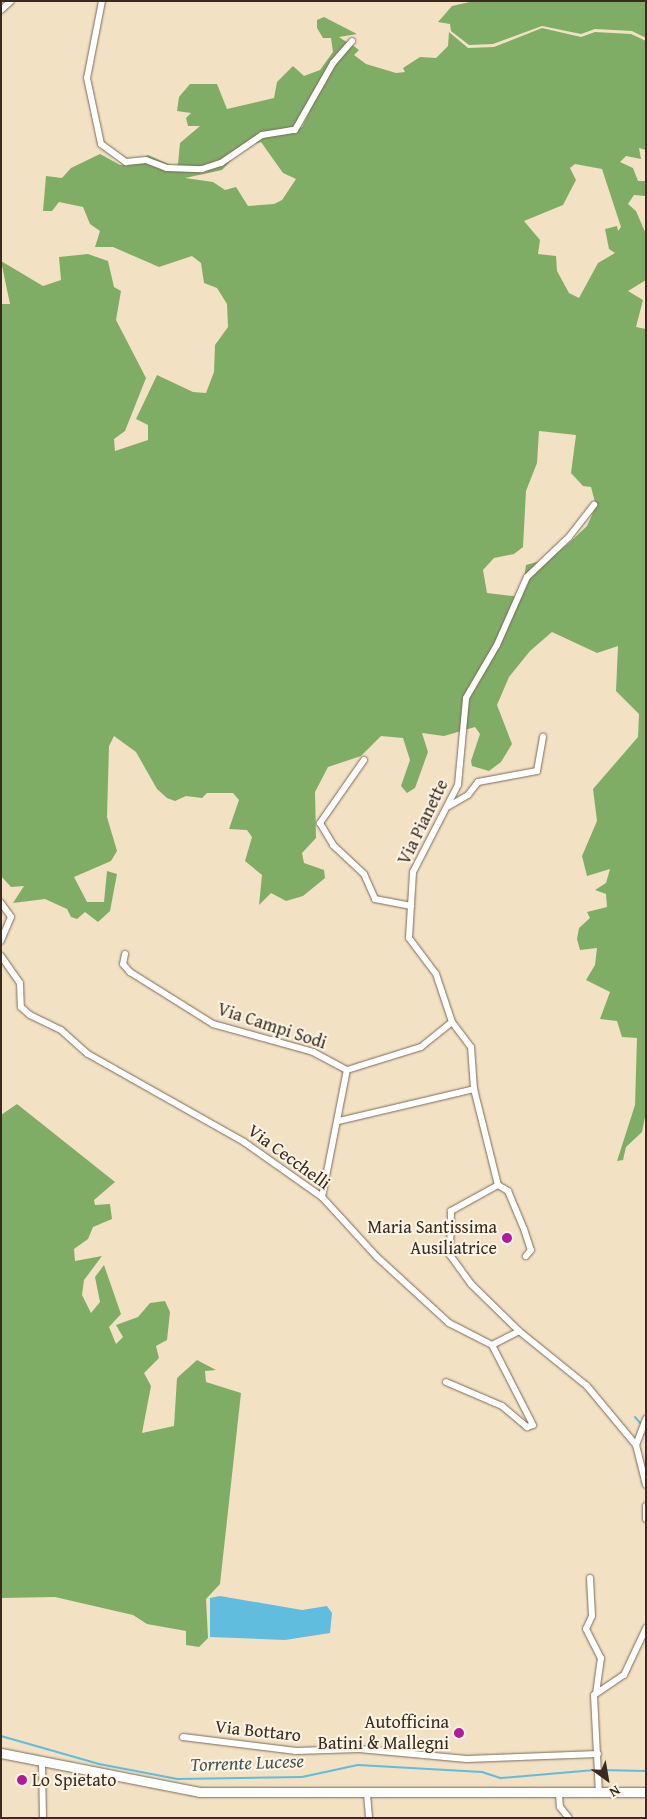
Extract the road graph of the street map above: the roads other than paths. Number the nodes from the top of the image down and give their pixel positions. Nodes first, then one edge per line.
1 (11, 1) edge
2 (102, 1) edge
3 (1, 10) edge
4 (352, 41) dead end
5 (594, 505) dead end
6 (543, 737) dead end
7 (364, 760) dead end
8 (449, 806) junction
9 (1, 903) edge
10 (411, 906) junction
11 (1, 941) edge
12 (125, 954) dead end
13 (1, 956) edge
14 (452, 1022) junction
15 (347, 1070) junction
16 (474, 1089) junction
17 (339, 1121) junction
18 (498, 1185) junction
19 (322, 1197) junction
20 (526, 1256) dead end
21 (519, 1331) junction
22 (492, 1345) junction
23 (446, 1382) dead end
24 (646, 1419) edge
25 (636, 1445) junction
26 (646, 1485) edge
27 (646, 1506) edge
28 (646, 1519) edge
29 (590, 1578) dead end
30 (646, 1628) edge
31 (596, 1692) junction
32 (183, 1737) dead end
33 (1, 1753) edge
34 (598, 1756) junction
35 (42, 1762) junction
36 (646, 1792) edge
37 (367, 1794) junction
38 (559, 1794) junction
39 (599, 1794) junction
40 (43, 1818) edge
41 (369, 1818) edge
42 (569, 1818) edge

1 - 3 street
2 - 4 street
5 - 8 street, Via Pianette
6 - 8 street
7 - 10 street
8 - 10 street, Via Pianette
9 - 11 street
10 - 14 street, Via Pianette
12 - 15 street, Via Campi Sodi
13 - 19 street, Via Cecchelli
14 - 15 street
14 - 16 street, Via Pianette
15 - 17 street
16 - 17 street
16 - 18 street, Via Pianette
17 - 19 street
18 - 20 street
18 - 21 street
19 - 22 street, Via Cecchelli
21 - 22 street
21 - 25 street
22 - 23 street
24 - 25 street
25 - 26 street
27 - 28 street
29 - 31 street
30 - 31 street
31 - 34 street
32 - 34 street, Via Bottaro
33 - 35 main road
34 - 39 street
35 - 37 main road
35 - 40 street
36 - 39 main road
37 - 38 main road
37 - 41 street
38 - 39 main road
38 - 42 street

